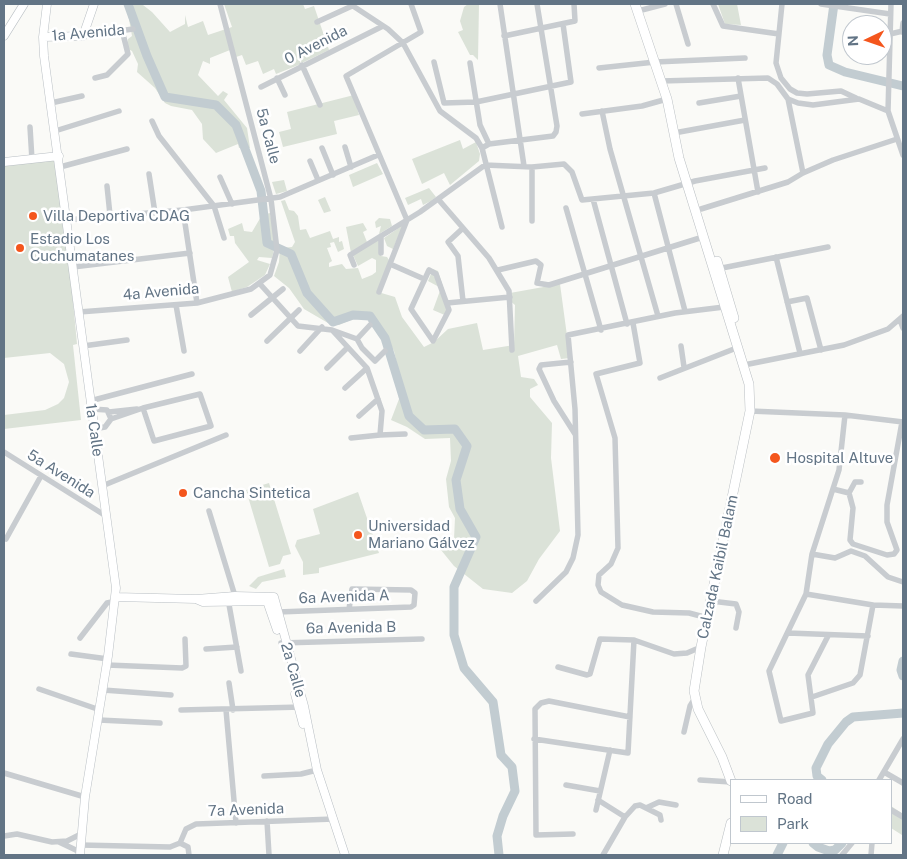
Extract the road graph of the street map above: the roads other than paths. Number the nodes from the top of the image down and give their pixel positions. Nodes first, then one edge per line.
1 (24, 4) edge
2 (47, 4) edge
3 (94, 4) edge
4 (220, 4) edge
5 (411, 4) edge
6 (500, 4) edge
7 (537, 4) edge
8 (574, 4) edge
9 (665, 4) edge
10 (676, 4) edge
11 (713, 4) edge
12 (782, 4) edge
13 (822, 4) edge
14 (891, 4) edge
15 (351, 5) edge
16 (636, 7) edge
17 (890, 14) joint
18 (317, 22) dead end
19 (563, 24) junction
20 (903, 24) edge
21 (6, 26) edge
22 (383, 26) junction
23 (541, 28) junction
24 (134, 29) dead end
25 (122, 30) junction
26 (902, 31) edge
27 (779, 34) junction
28 (4, 36) edge
29 (83, 36) junction
30 (504, 36) junction
31 (43, 37) junction
32 (403, 43) junction
33 (688, 44) dead end
34 (745, 58) dead end
35 (434, 62) dead end
36 (655, 62) junction
37 (470, 63) dead end
38 (302, 65) junction
39 (889, 65) edge
40 (599, 68) dead end
41 (95, 78) dead end
42 (277, 78) junction
43 (738, 78) junction
44 (660, 81) junction
45 (261, 87) dead end
46 (550, 88) junction
47 (285, 95) dead end
48 (82, 96) dead end
49 (514, 96) junction
50 (741, 96) junction
51 (667, 99) junction
52 (788, 99) junction
53 (859, 99) junction
54 (476, 102) junction
55 (51, 103) junction
56 (699, 103) dead end
57 (320, 105) dead end
58 (119, 111) dead end
59 (602, 111) junction
60 (888, 111) junction
61 (582, 114) dead end
62 (745, 120) junction
63 (152, 121) dead end
64 (30, 127) dead end
65 (55, 131) junction
66 (674, 133) junction
67 (897, 139) junction
68 (520, 140) junction
69 (489, 144) junction
70 (345, 147) dead end
71 (322, 148) dead end
72 (482, 148) junction
73 (127, 149) dead end
74 (378, 155) junction
75 (903, 155) edge
76 (59, 156) junction
77 (32, 160) junction
78 (310, 161) dead end
79 (4, 162) edge
80 (485, 165) junction
81 (524, 166) junction
82 (60, 167) junction
83 (351, 167) junction
84 (532, 167) junction
85 (765, 168) dead end
86 (753, 169) junction
87 (803, 173) junction
88 (150, 174) dead end
89 (333, 175) junction
90 (220, 178) dead end
91 (318, 180) junction
92 (689, 183) junction
93 (107, 186) dead end
94 (758, 192) junction
95 (654, 193) junction
96 (625, 197) junction
97 (268, 199) junction
98 (438, 199) junction
99 (593, 199) junction
100 (232, 204) junction
101 (214, 206) junction
102 (566, 208) dead end
103 (701, 209) junction
104 (183, 210) junction
105 (155, 213) junction
106 (110, 215) junction
107 (67, 220) junction
108 (407, 220) junction
109 (532, 221) dead end
110 (502, 228) dead end
111 (462, 229) junction
112 (381, 236) junction
113 (704, 237) junction
114 (224, 238) dead end
115 (828, 247) dead end
116 (670, 249) junction
117 (190, 253) junction
118 (381, 253) dead end
119 (641, 257) junction
120 (776, 257) junction
121 (390, 264) junction
122 (354, 265) dead end
123 (73, 266) junction
124 (612, 266) junction
125 (716, 269) junction
126 (498, 270) junction
127 (270, 275) joint
128 (585, 275) junction
129 (424, 279) junction
130 (260, 284) junction
131 (283, 289) dead end
132 (379, 292) dead end
133 (510, 297) junction
134 (271, 298) junction
135 (463, 301) junction
136 (787, 302) junction
137 (197, 303) junction
138 (447, 303) junction
139 (176, 305) junction
140 (724, 306) junction
141 (299, 310) dead end
142 (685, 311) junction
143 (79, 312) junction
144 (251, 315) dead end
145 (658, 316) junction
146 (902, 318) edge
147 (291, 319) junction
148 (630, 324) junction
149 (370, 325) dead end
150 (322, 327) junction
151 (903, 328) edge
152 (332, 330) junction
153 (601, 330) junction
154 (357, 339) junction
155 (127, 340) dead end
156 (267, 341) dead end
157 (84, 346) junction
158 (682, 346) dead end
159 (739, 347) junction
160 (347, 348) junction
161 (512, 350) dead end
162 (821, 350) junction
163 (184, 351) dead end
164 (300, 351) dead end
165 (385, 351) dead end
166 (800, 354) junction
167 (571, 362) junction
168 (744, 365) junction
169 (684, 367) junction
170 (326, 368) dead end
171 (367, 368) junction
172 (192, 374) dead end
173 (660, 378) dead end
174 (345, 388) dead end
175 (378, 399) junction
176 (90, 401) junction
177 (92, 409) junction
178 (141, 409) junction
179 (750, 411) junction
180 (109, 412) junction
181 (845, 415) junction
182 (359, 416) dead end
183 (110, 419) junction
184 (903, 422) edge
185 (94, 429) junction
186 (406, 434) dead end
187 (575, 434) junction
188 (226, 435) dead end
189 (380, 435) junction
190 (351, 438) dead end
191 (4, 454) edge
192 (41, 476) junction
193 (861, 482) dead end
194 (102, 486) junction
195 (833, 489) junction
196 (849, 493) junction
197 (209, 511) dead end
198 (106, 516) junction
199 (6, 539) dead end
200 (812, 554) junction
201 (903, 582) edge
202 (806, 594) junction
203 (230, 598) junction
204 (270, 598) junction
205 (116, 599) junction
206 (536, 601) dead end
207 (711, 601) junction
208 (873, 606) junction
209 (903, 606) edge
210 (349, 609) junction
211 (278, 612) junction
212 (708, 618) junction
213 (736, 628) dead end
214 (788, 633) junction
215 (828, 636) junction
216 (868, 636) junction
217 (80, 638) dead end
218 (185, 639) dead end
219 (422, 639) dead end
220 (634, 640) junction
221 (283, 642) junction
222 (237, 647) junction
223 (701, 647) junction
224 (206, 649) dead end
225 (71, 654) dead end
226 (107, 662) junction
227 (558, 667) dead end
228 (241, 671) dead end
229 (229, 683) dead end
230 (39, 689) dead end
231 (103, 690) junction
232 (171, 696) dead end
233 (812, 697) junction
234 (695, 698) junction
235 (301, 707) junction
236 (100, 710) junction
237 (181, 710) dead end
238 (229, 710) junction
239 (630, 717) junction
240 (99, 720) junction
241 (160, 723) dead end
242 (684, 732) dead end
243 (534, 739) junction
244 (903, 739) edge
245 (901, 746) edge
246 (610, 750) junction
247 (317, 770) junction
248 (884, 772) junction
249 (4, 773) edge
250 (264, 776) dead end
251 (730, 779) edge
252 (880, 779) edge
253 (700, 780) dead end
254 (730, 781) edge
255 (903, 782) edge
256 (566, 784) dead end
257 (600, 791) junction
258 (86, 797) junction
259 (598, 800) junction
260 (676, 805) dead end
261 (646, 808) junction
262 (596, 810) dead end
263 (892, 811) edge
264 (625, 817) junction
265 (903, 817) edge
266 (334, 819) junction
267 (662, 820) dead end
268 (267, 822) junction
269 (236, 823) junction
270 (730, 827) edge
271 (81, 834) junction
272 (573, 834) dead end
273 (4, 836) edge
274 (60, 842) junction
275 (180, 843) junction
276 (851, 844) edge
277 (170, 847) junction
278 (80, 851) edge
279 (169, 855) edge
280 (189, 855) edge
281 (269, 855) edge
282 (345, 855) edge
283 (603, 855) edge
284 (723, 855) edge
285 (842, 855) edge

1 - 21 main road
2 - 31 main road, 1a Calle
3 - 29 main road
4 - 97 street, 5a Calle
5 - 32 street
6 - 30 street
7 - 23 street
8 - 19 street
9 - 16 street
10 - 33 street
11 - 27 street
12 - 27 street
13 - 17 street
14 - 17 street
15 - 18 street
15 - 22 street
16 - 36 main road, Calzada Kaibil Balam
19 - 23 street
19 - 46 street
20 - 26 street
21 - 28 main road
22 - 32 street
22 - 38 street, 0 Avenida
23 - 30 street
23 - 46 street
24 - 25 street, 1a Avenida
25 - 29 street, 1a Avenida
25 - 41 street
27 - 53 street
29 - 31 main road, 1a Avenida
30 - 49 street
31 - 55 main road, 1a Calle
32 - 72 street
32 - 74 street
34 - 36 street
35 - 54 street
36 - 40 street
36 - 44 main road, Calzada Kaibil Balam
37 - 54 street
38 - 42 street, 0 Avenida
38 - 57 street
39 - 60 street
42 - 45 street, 0 Avenida
42 - 47 street
43 - 44 street
43 - 50 street
43 - 52 street
44 - 51 main road, Calzada Kaibil Balam
46 - 49 street
46 - 68 street
48 - 55 street
49 - 54 street
49 - 68 street
50 - 56 street
50 - 62 street
51 - 59 street
51 - 66 main road, Calzada Kaibil Balam
52 - 53 street
52 - 87 street
53 - 60 street
54 - 69 street
55 - 65 main road, 1a Calle
58 - 65 street
59 - 61 street
59 - 96 street
60 - 67 street
62 - 66 street
62 - 86 street
63 - 101 street
64 - 77 street
65 - 76 main road, 1a Calle
66 - 92 main road, Calzada Kaibil Balam
67 - 75 street
67 - 87 street
68 - 69 street
68 - 81 street
69 - 72 street
70 - 83 street
71 - 89 street
72 - 80 street
73 - 82 street
74 - 83 street
74 - 108 street
76 - 77 main road
76 - 82 main road, 1a Calle
77 - 79 main road
78 - 91 street
80 - 81 street
80 - 98 street
80 - 110 street
81 - 84 street
82 - 107 main road, 1a Calle
83 - 89 street
84 - 99 street
84 - 109 street
85 - 86 street
86 - 92 street
86 - 94 street
87 - 94 street
88 - 105 street
89 - 91 street
90 - 100 street
91 - 97 street
92 - 95 street
92 - 103 main road, Calzada Kaibil Balam
92 - 113 main road, Calzada Kaibil Balam
93 - 106 street
94 - 103 street
95 - 96 street
95 - 116 street
96 - 99 street
96 - 119 street
97 - 100 street
97 - 127 street, 5a Calle
98 - 108 street
98 - 111 street
99 - 124 street
100 - 101 street
101 - 104 street
101 - 114 street
102 - 128 street
103 - 125 main road, Calzada Kaibil Balam
104 - 105 street
104 - 117 street
105 - 106 street
106 - 107 street
107 - 123 main road, 1a Calle
108 - 112 street
108 - 121 street
111 - 126 street
111 - 135 street
112 - 118 street
112 - 122 street
113 - 116 street
113 - 125 main road, Calzada Kaibil Balam
115 - 120 street
116 - 119 street
116 - 142 street
117 - 123 street
117 - 137 street
119 - 124 street
119 - 145 street
120 - 125 street
120 - 136 street
121 - 129 street
121 - 132 street
123 - 143 main road, 1a Calle
124 - 128 street
124 - 148 street
125 - 140 main road, Calzada Kaibil Balam
125 - 159 main road, Calzada Kaibil Balam
126 - 128 street
126 - 133 street
127 - 130 street, 4a Avenida
128 - 153 street
129 - 138 street
129 - 138 street
130 - 134 street
130 - 137 street, 4a Avenida
131 - 134 street
133 - 135 street
133 - 161 street
134 - 144 street
134 - 147 street
135 - 138 street
136 - 162 street
136 - 166 street
137 - 139 street, 4a Avenida
139 - 143 street, 4a Avenida
139 - 163 street
140 - 142 street
140 - 159 main road, Calzada Kaibil Balam
141 - 147 street
142 - 145 street
143 - 157 main road, 1a Calle
145 - 148 street
146 - 151 street
146 - 162 street
147 - 150 street
147 - 156 street
148 - 153 street
148 - 212 street
149 - 154 street
150 - 152 street
150 - 164 street
152 - 154 street
152 - 160 street
153 - 167 street
154 - 165 street
155 - 157 street
157 - 176 main road, 1a Calle
158 - 169 street
159 - 168 main road, Calzada Kaibil Balam
159 - 169 street
160 - 170 street
160 - 171 street
162 - 166 street
166 - 168 street
167 - 187 street
167 - 187 street
168 - 179 main road, Calzada Kaibil Balam
169 - 173 street
171 - 174 street
171 - 175 street
172 - 176 street
175 - 182 street
175 - 189 street
176 - 177 main road, 1a Calle
177 - 180 street
177 - 185 main road, 1a Calle
178 - 178 street
178 - 180 street
178 - 183 street
179 - 181 street
179 - 207 main road, Calzada Kaibil Balam
180 - 183 street
181 - 184 street
181 - 195 street
183 - 185 street
184 - 196 street
185 - 194 main road, 1a Calle
186 - 189 street
187 - 206 street
188 - 194 street
189 - 190 street
191 - 192 street, 5a Avenida
192 - 198 street, 5a Avenida
192 - 199 street
193 - 196 street
194 - 198 main road, 1a Calle
195 - 196 street
195 - 200 street
197 - 203 street
198 - 205 main road, 1a Calle
200 - 201 street
200 - 202 street
202 - 208 street
202 - 214 street
203 - 204 main road
203 - 205 main road
203 - 222 street
204 - 211 main road, 2a Calle
204 - 221 main road, 2a Calle
205 - 217 street
205 - 226 main road, 1a Calle
207 - 212 main road, Calzada Kaibil Balam
207 - 213 street
208 - 209 street
208 - 216 street
210 - 210 street, 6a Avenida A
210 - 211 street, 6a Avenida A
211 - 221 main road, 2a Calle
212 - 223 main road, Calzada Kaibil Balam
214 - 215 street
214 - 233 street
215 - 216 street
215 - 233 street
216 - 233 street
218 - 226 street
219 - 221 street, 6a Avenida B
220 - 223 street
220 - 227 street
220 - 239 street
221 - 235 main road, 2a Calle
222 - 224 street
222 - 228 street
223 - 234 main road, Calzada Kaibil Balam
225 - 226 street
226 - 231 main road, 1a Calle
229 - 238 street
230 - 236 street
231 - 232 street
231 - 236 main road, 1a Calle
234 - 242 street
234 - 251 main road
235 - 238 street
235 - 247 main road, 2a Calle
236 - 240 main road, 1a Calle
237 - 238 street
238 - 269 street
239 - 243 street
239 - 246 street
240 - 241 street
240 - 258 main road, 1a Calle
243 - 246 street
243 - 272 street
244 - 245 street
245 - 248 street
246 - 257 street
247 - 250 street
247 - 266 main road, 2a Calle
248 - 252 street
248 - 255 street
249 - 258 street
253 - 254 street
256 - 257 street
257 - 259 street
258 - 271 main road, 1a Calle
259 - 262 street
259 - 264 street
260 - 261 street
261 - 264 street
261 - 267 street
263 - 265 street
264 - 283 street
266 - 268 street, 7a Avenida
266 - 282 main road, 2a Calle
268 - 269 street, 7a Avenida
268 - 281 street
269 - 275 street, 7a Avenida
270 - 284 main road
271 - 274 street
271 - 278 main road, 1a Calle
273 - 274 street
274 - 278 street
275 - 277 street, 7a Avenida
275 - 280 street
276 - 285 street
277 - 278 street, 7a Avenida
277 - 279 street

